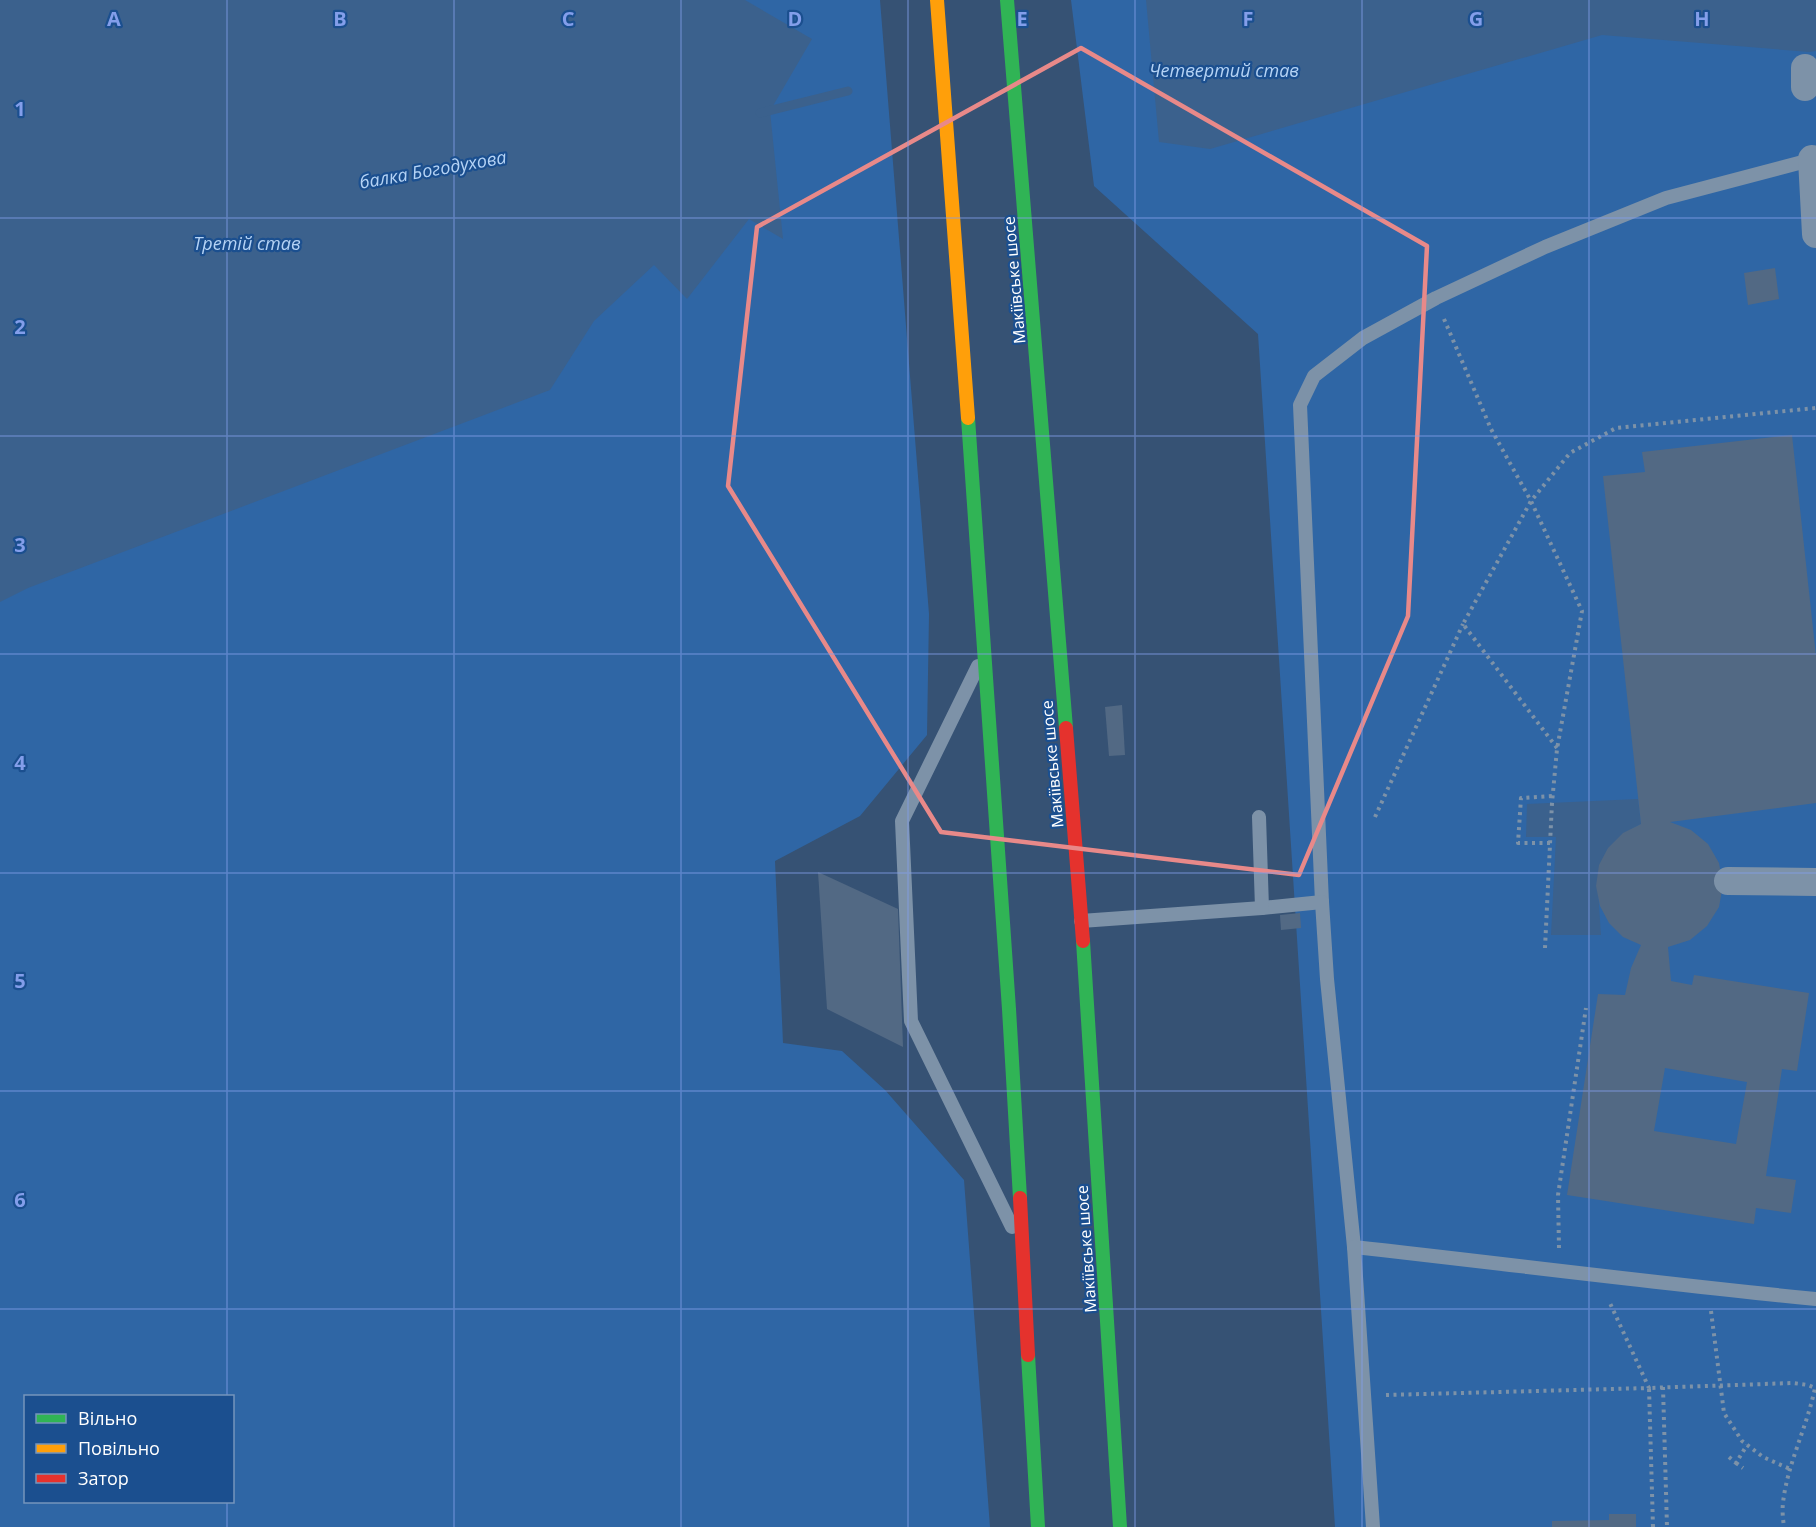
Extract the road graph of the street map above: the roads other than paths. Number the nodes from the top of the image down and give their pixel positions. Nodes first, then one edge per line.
1 (937, 0) edge
2 (1007, 0) edge
3 (1809, 156) edge
4 (1816, 234) edge
5 (984, 654) junction
6 (1259, 817) dead end
7 (1728, 881) dead end
8 (1816, 882) edge
9 (1322, 902) junction
10 (1262, 908) junction
11 (1081, 921) junction
12 (1022, 1247) junction
13 (1354, 1247) junction
14 (1816, 1299) edge
15 (1038, 1527) edge
16 (1120, 1527) edge
17 (1373, 1527) edge

1 - 5 main road
2 - 11 main road, Макіївське шосе
3 - 4 street
3 - 9 lane
5 - 12 main road
5 - 12 lane
6 - 10 lane
7 - 8 street
9 - 10 lane
9 - 13 lane
10 - 11 lane
11 - 16 main road, Макіївське шосе
12 - 15 main road
13 - 14 lane
13 - 17 lane

